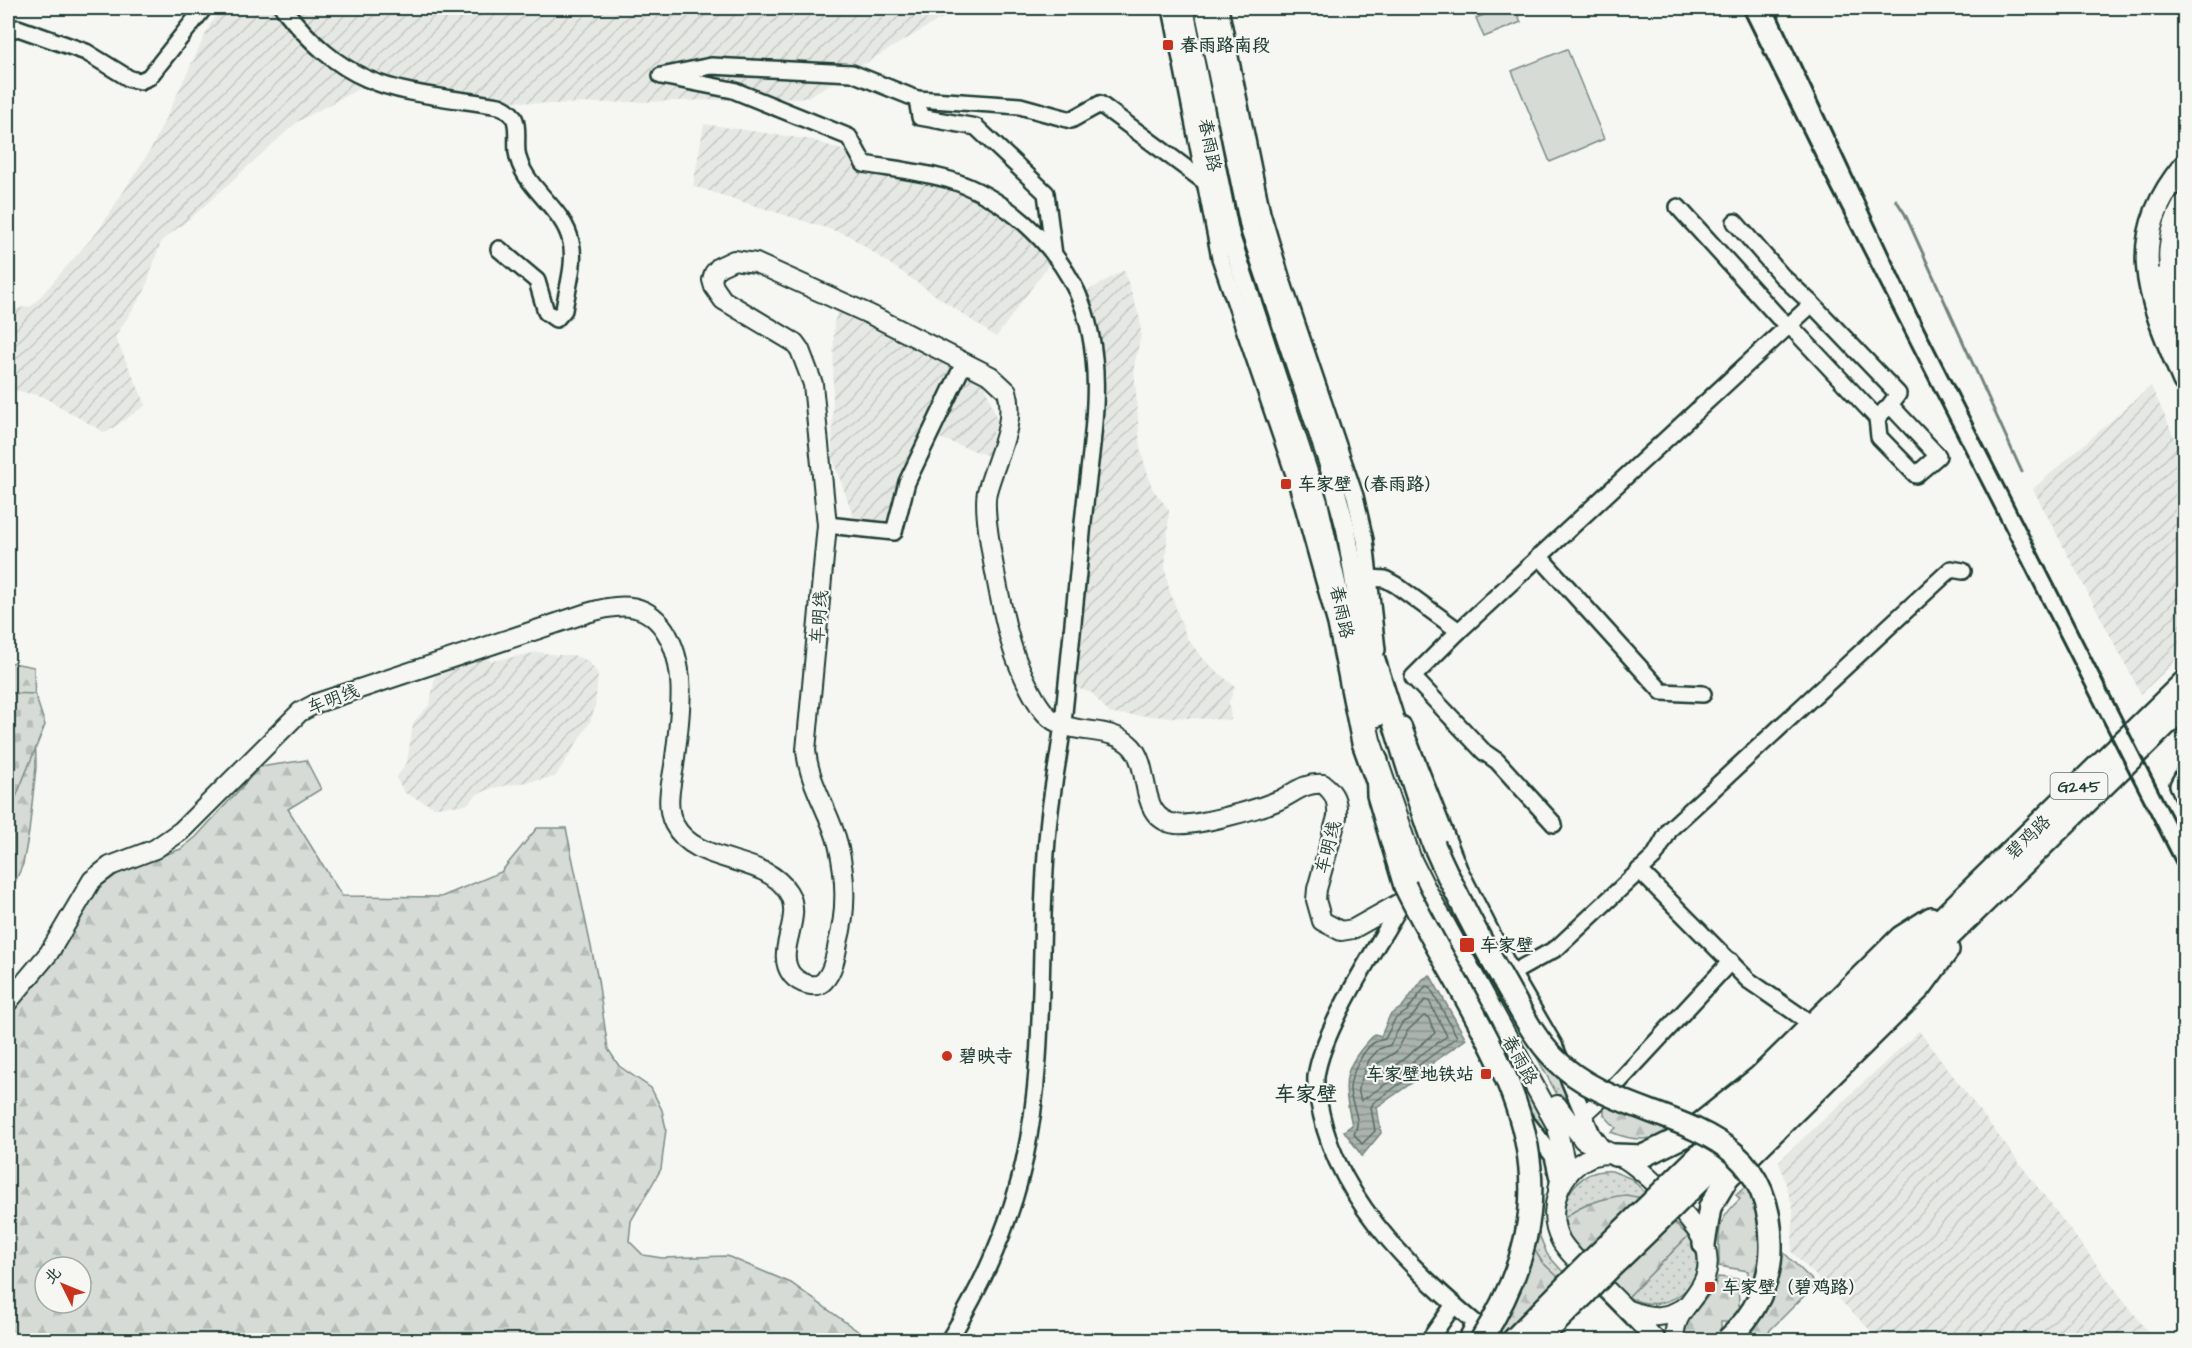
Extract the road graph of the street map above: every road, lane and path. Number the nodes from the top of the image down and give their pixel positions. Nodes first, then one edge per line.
1 (204, 8) edge
2 (283, 8) edge
3 (1172, 8) edge
4 (1184, 8) edge
5 (1204, 8) edge
6 (1220, 8) edge
7 (8, 31) edge
8 (916, 99) junction
9 (2184, 166) edge
10 (1205, 182) junction
11 (2184, 184) edge
12 (2184, 205) edge
13 (1678, 207) dead end
14 (1211, 214) junction
15 (1735, 222) dead end
16 (499, 249) dead end
17 (1054, 255) junction
18 (1246, 287) junction
19 (1812, 304) junction
20 (2184, 310) edge
21 (1788, 325) junction
22 (2184, 327) edge
23 (964, 363) junction
24 (2184, 381) edge
25 (1890, 405) junction
26 (1877, 418) junction
27 (827, 525) junction
28 (1539, 556) junction
29 (1332, 561) junction
30 (1963, 571) dead end
31 (1369, 578) junction
32 (1361, 623) junction
33 (1336, 624) junction
34 (1459, 631) junction
35 (1381, 676) junction
36 (2184, 682) edge
37 (1703, 694) dead end
38 (2184, 707) edge
39 (1063, 725) junction
40 (1377, 761) junction
41 (2184, 774) edge
42 (1378, 795) junction
43 (2184, 798) edge
44 (1554, 824) dead end
45 (1639, 870) junction
46 (1404, 893) junction
47 (1979, 895) junction
48 (1731, 962) junction
49 (1512, 973) junction
50 (8, 1002) edge
51 (1813, 1025) junction
52 (1583, 1115) junction
53 (1610, 1154) junction
54 (1558, 1189) junction
55 (1704, 1244) junction
56 (1598, 1267) junction
57 (1692, 1301) junction
58 (1453, 1306) junction
59 (1626, 1309) junction
60 (1478, 1332) edge
61 (949, 1341) edge
62 (1429, 1341) edge
63 (1466, 1341) edge
64 (1496, 1341) edge
65 (1513, 1341) edge
66 (1538, 1341) edge
67 (1656, 1341) edge
68 (1675, 1341) edge
69 (1727, 1341) edge

1 - 7 street
2 - 16 street
3 - 10 street
4 - 18 main road, 春雨路
5 - 32 main road, 春雨路
6 - 31 street
8 - 10 street
8 - 17 street
8 - 17 street
9 - 24 highway
10 - 14 street
11 - 22 highway
12 - 20 highway
13 - 21 street
14 - 18 main road
14 - 33 street
15 - 19 street
17 - 39 street
18 - 29 main road, 春雨路
19 - 21 street
19 - 25 street
21 - 26 street
21 - 28 street
23 - 27 street
23 - 27 main road, 车明线
23 - 39 main road, 车明线
25 - 26 street
25 - 26 street
27 - 50 main road, 车明线
28 - 34 street
28 - 37 street
29 - 33 main road
29 - 40 main road, 春雨路
30 - 45 street
31 - 34 street
31 - 35 street
32 - 35 highway
32 - 53 main road, 春雨路
33 - 42 street
34 - 44 street
35 - 49 street
35 - 69 highway, bridge
36 - 47 highway, 碧鸡路 / G245
38 - 47 highway, 碧鸡路 / G245
39 - 46 main road, 车明线
39 - 61 street
40 - 42 highway
40 - 54 main road, 春雨路
41 - 43 street
42 - 46 highway
45 - 48 street
45 - 49 street
46 - 54 street
46 - 58 street
46 - 60 highway, bridge
47 - 51 highway
47 - 55 highway
47 - 56 highway, G245, bridge
48 - 51 street
48 - 52 street
49 - 52 street
51 - 53 highway
52 - 53 street
53 - 54 main road
53 - 55 main road
54 - 59 main road
55 - 57 main road
56 - 65 highway, G245, bridge
56 - 66 highway, G245, bridge
57 - 59 main road
57 - 68 main road
58 - 60 street
58 - 62 street
59 - 67 main road
60 - 63 street
60 - 64 street

